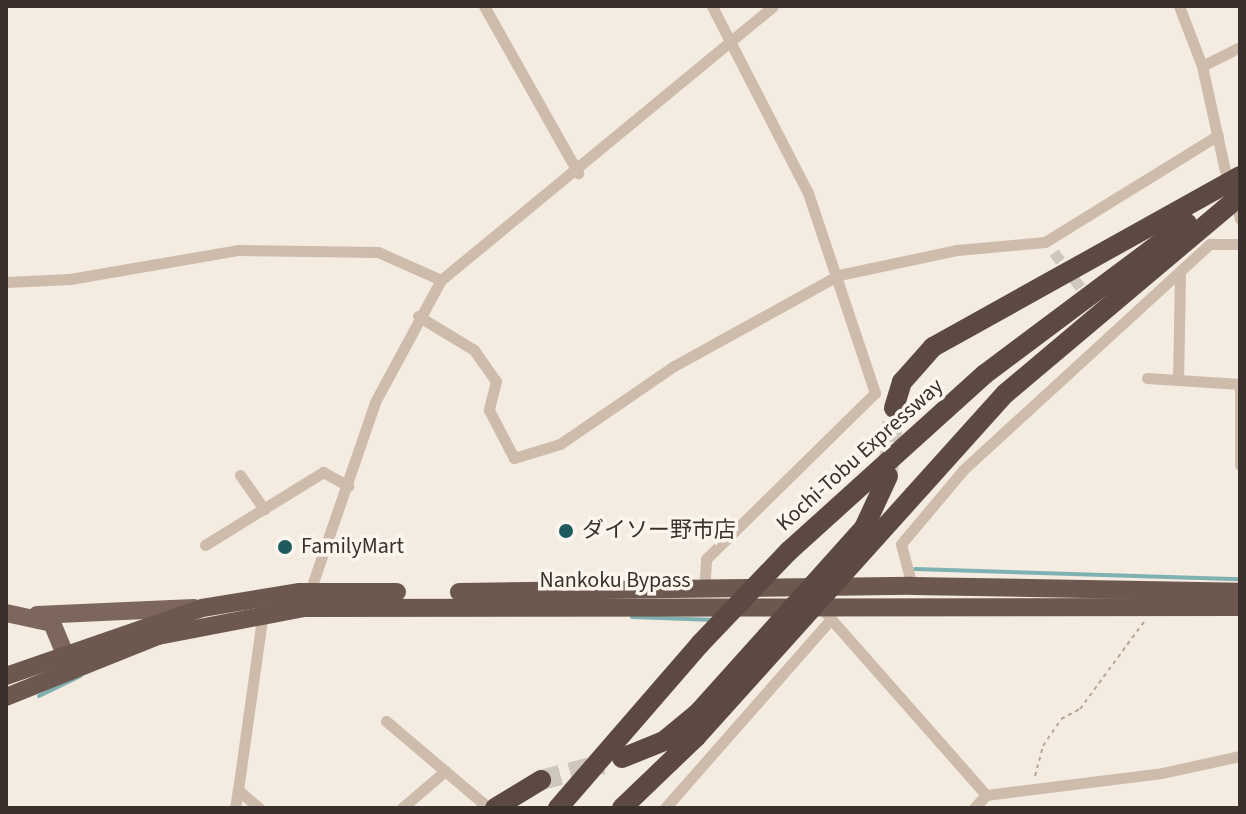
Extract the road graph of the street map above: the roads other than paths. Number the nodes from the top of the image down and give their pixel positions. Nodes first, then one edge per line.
1 (484, 6) edge
2 (712, 6) edge
3 (773, 6) edge
4 (1179, 6) edge
5 (730, 41) junction
6 (1240, 47) edge
7 (1202, 66) junction
8 (1218, 135) junction
9 (578, 173) junction
10 (1232, 174) edge
11 (1240, 188) edge
12 (1240, 210) edge
13 (1045, 242) junction
14 (1240, 244) edge
15 (1054, 252) tunnel mouth
16 (1180, 274) junction
17 (839, 275) junction
18 (441, 280) junction
19 (6, 282) edge
20 (418, 316) junction
21 (1105, 320) dead end
22 (1115, 333) junction
23 (1147, 378) dead end
24 (1178, 380) junction
25 (1240, 387) edge
26 (894, 408) tunnel mouth
27 (1240, 465) edge
28 (240, 475) dead end
29 (888, 476) tunnel mouth
30 (348, 486) junction
31 (264, 509) junction
32 (205, 545) dead end
33 (832, 586) junction
34 (912, 586) junction
35 (704, 590) junction
36 (1240, 592) edge
37 (306, 600) junction
38 (820, 604) junction
39 (794, 606) junction
40 (1240, 607) edge
41 (202, 608) junction
42 (6, 613) edge
43 (37, 615) junction
44 (262, 621) junction
45 (67, 660) junction
46 (6, 676) edge
47 (6, 697) edge
48 (386, 721) dead end
49 (1240, 756) edge
50 (622, 758) tunnel mouth
51 (445, 771) junction
52 (541, 780) tunnel mouth
53 (238, 790) junction
54 (986, 795) junction
55 (489, 806) edge
56 (235, 808) edge
57 (259, 808) edge
58 (402, 808) edge
59 (558, 808) edge
60 (622, 808) edge
61 (665, 808) edge
62 (974, 808) edge

1 - 9 street
2 - 5 street
3 - 5 street
4 - 7 street
5 - 9 street
5 - 17 street
6 - 7 street
7 - 8 street
8 - 10 street
8 - 13 street
9 - 18 street
10 - 26 highway
11 - 59 highway, Kochi-Tobu Expressway, bridge
12 - 33 highway
13 - 15 street
13 - 17 street
14 - 16 street
16 - 22 street
16 - 24 street
17 - 20 street
17 - 35 street
18 - 19 street
18 - 20 street
20 - 30 street
21 - 22 street
22 - 34 street
23 - 24 street
24 - 25 street
25 - 27 street
28 - 31 street
29 - 38 highway
30 - 31 street
30 - 37 street
31 - 32 street
33 - 34 highway
33 - 38 highway
34 - 36 highway
35 - 37 highway, Nankoku Bypass
35 - 38 highway, Nankoku Bypass
37 - 39 highway, Nankoku Bypass
37 - 41 highway, Nankoku Bypass
37 - 44 highway, Nankoku Bypass
38 - 39 highway
38 - 40 highway, Nankoku Bypass
38 - 54 street
38 - 60 highway
38 - 61 street
39 - 50 highway
41 - 43 main road
41 - 45 highway, Nankoku Bypass
42 - 43 main road
43 - 45 main road
44 - 45 highway, Nankoku Bypass
44 - 53 street
45 - 46 highway, Nankoku Bypass
45 - 47 highway, Nankoku Bypass
48 - 51 street
49 - 54 street
51 - 55 street
51 - 58 street
52 - 55 highway
53 - 56 street
53 - 57 street
54 - 62 street

